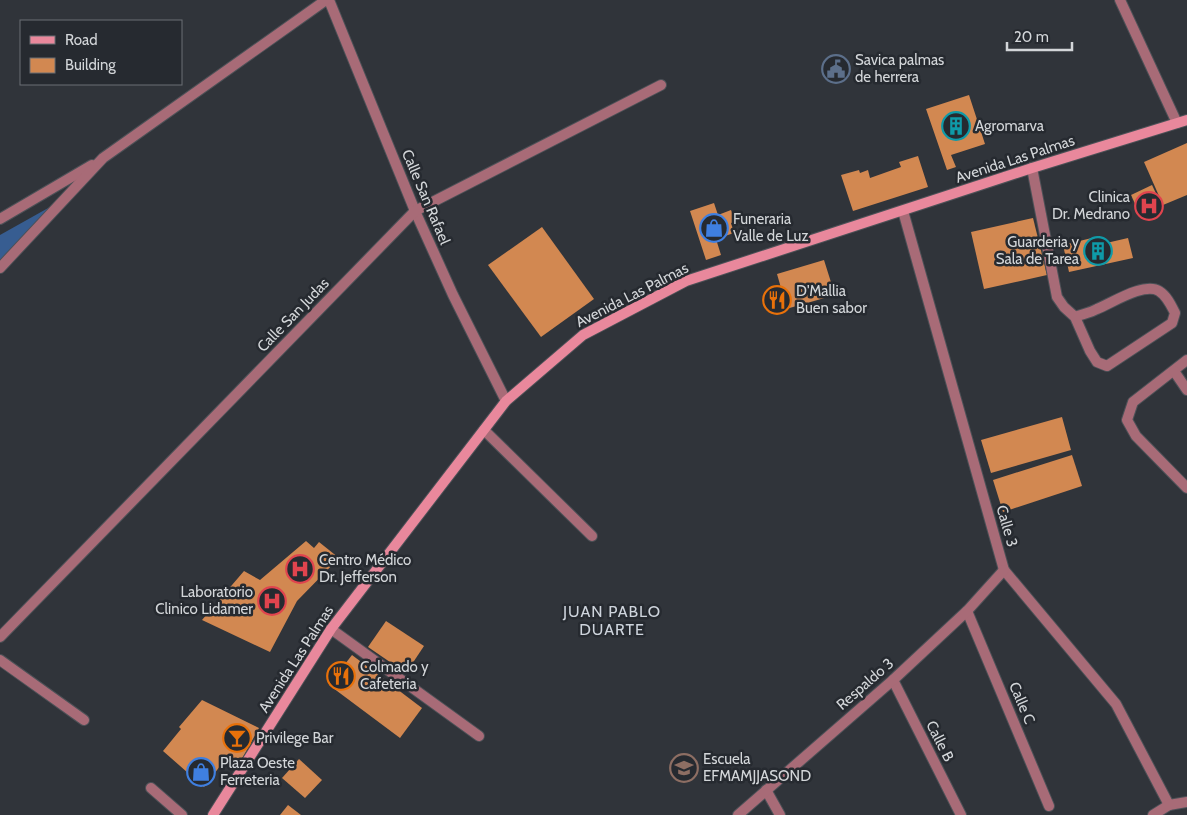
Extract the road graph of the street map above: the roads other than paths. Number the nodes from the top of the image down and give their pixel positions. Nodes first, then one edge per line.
1 (328, 0) edge
2 (1120, 0) edge
3 (661, 85) dead end
4 (1182, 122) edge
5 (103, 158) junction
6 (1032, 168) junction
7 (415, 211) junction
8 (903, 211) junction
9 (0, 219) edge
10 (0, 268) edge
11 (1075, 317) junction
12 (1187, 360) edge
13 (1174, 371) junction
14 (1187, 390) edge
15 (506, 401) junction
16 (484, 430) junction
17 (1187, 488) edge
18 (592, 536) dead end
19 (1004, 570) junction
20 (967, 611) junction
21 (332, 629) junction
22 (0, 637) edge
23 (0, 660) edge
24 (893, 680) junction
25 (84, 720) dead end
26 (479, 736) dead end
27 (151, 788) dead end
28 (766, 790) junction
29 (1187, 804) edge
30 (1169, 805) junction
31 (1049, 806) dead end
32 (182, 815) edge
33 (213, 815) edge
34 (738, 815) edge
35 (780, 815) edge
36 (961, 815) edge
37 (1154, 815) edge

1 - 5 street
1 - 7 street, Calle San Rafael
2 - 4 street
3 - 7 street, Calle San Judas
4 - 6 street, Avenida Las Palmas
5 - 9 street
5 - 10 street
6 - 8 street, Avenida Las Palmas
6 - 11 street
7 - 15 street, Calle San Rafael
7 - 22 street, Calle San Judas
8 - 15 street, Avenida Las Palmas
8 - 19 street, Calle 3
11 - 11 street
12 - 13 street
13 - 14 street
13 - 17 street
15 - 16 street, Avenida Las Palmas
16 - 18 street
16 - 21 street, Avenida Las Palmas
19 - 20 street, Respaldo 3
19 - 30 street, Calle 3
20 - 24 street, Respaldo 3
20 - 31 street, Calle C
21 - 26 street
21 - 33 street, Avenida Las Palmas
23 - 25 street
24 - 28 street, Respaldo 3
24 - 36 street, Calle B
27 - 32 street
28 - 34 street, Respaldo 3
28 - 35 street
29 - 30 street
30 - 37 street

